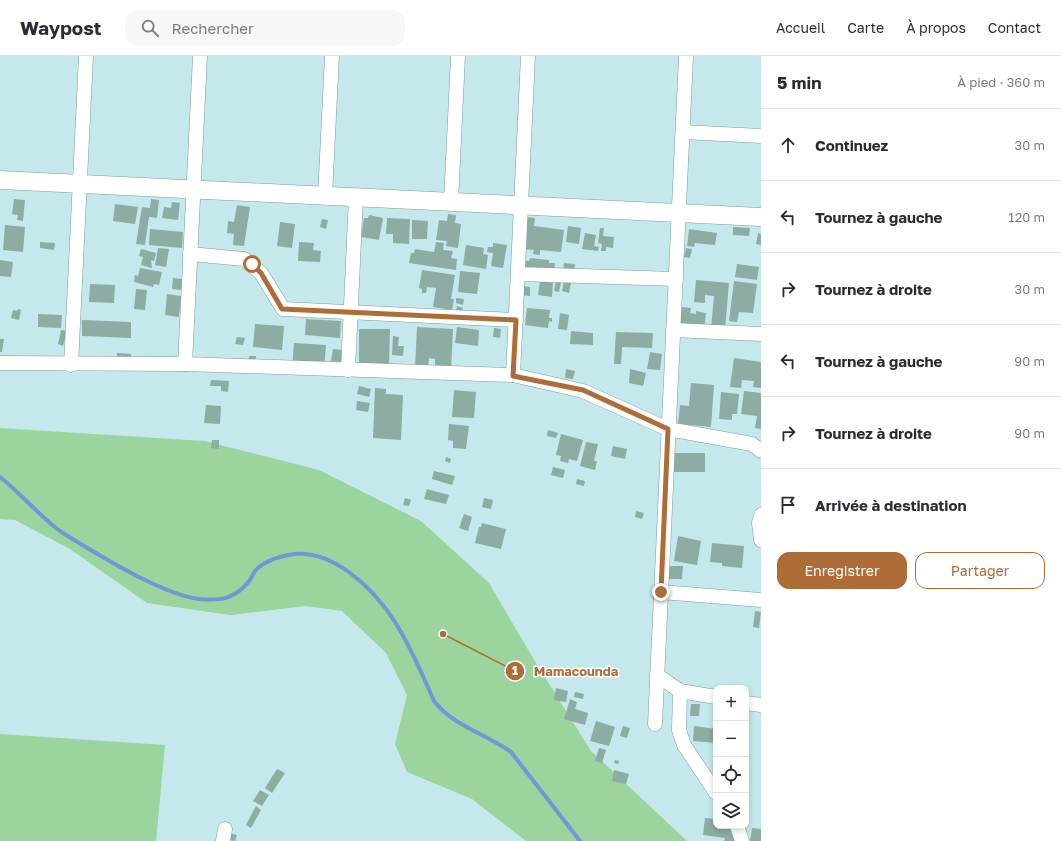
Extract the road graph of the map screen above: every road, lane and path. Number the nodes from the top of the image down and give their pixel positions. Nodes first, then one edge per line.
1 (86, 56) edge
2 (200, 56) edge
3 (332, 56) edge
4 (458, 56) edge
5 (528, 56) edge
6 (686, 56) edge
7 (683, 132) junction
8 (761, 136) edge
9 (0, 180) edge
10 (80, 184) junction
11 (193, 189) junction
12 (325, 196) junction
13 (356, 197) junction
14 (451, 202) junction
15 (521, 205) junction
16 (679, 213) junction
17 (761, 217) edge
18 (190, 254) junction
19 (518, 274) junction
20 (676, 279) junction
21 (351, 312) junction
22 (516, 320) junction
23 (673, 330) junction
24 (761, 334) edge
25 (0, 363) edge
26 (185, 364) junction
27 (71, 365) junction
28 (348, 370) junction
29 (513, 376) junction
30 (668, 429) junction
31 (761, 451) edge
32 (761, 515) edge
33 (761, 540) edge
34 (661, 592) junction
35 (761, 600) edge
36 (657, 675) junction
37 (680, 691) junction
38 (713, 696) edge
39 (749, 703) edge
40 (761, 705) edge
41 (654, 724) dead end
42 (713, 788) edge
43 (738, 829) edge
44 (742, 841) edge

1 - 10 street
2 - 11 street
3 - 12 street
4 - 14 street
5 - 15 street
6 - 7 street
7 - 8 street
7 - 16 street
9 - 10 street
10 - 11 street
10 - 27 street
11 - 12 street
11 - 18 street
12 - 13 street
13 - 14 street
13 - 21 street
14 - 15 street
15 - 16 street
15 - 19 street
16 - 17 street
16 - 20 street
18 - 21 street
18 - 26 street
19 - 20 street
19 - 22 street
20 - 23 street
21 - 22 street
21 - 28 street
22 - 29 street
23 - 24 street
23 - 30 street
25 - 27 street
26 - 27 street
26 - 28 street
28 - 29 street
29 - 30 street
30 - 31 street
30 - 34 street
32 - 33 street
34 - 35 street
34 - 36 street
36 - 37 street
36 - 41 street
37 - 38 street
37 - 42 street
39 - 40 street
43 - 44 street

